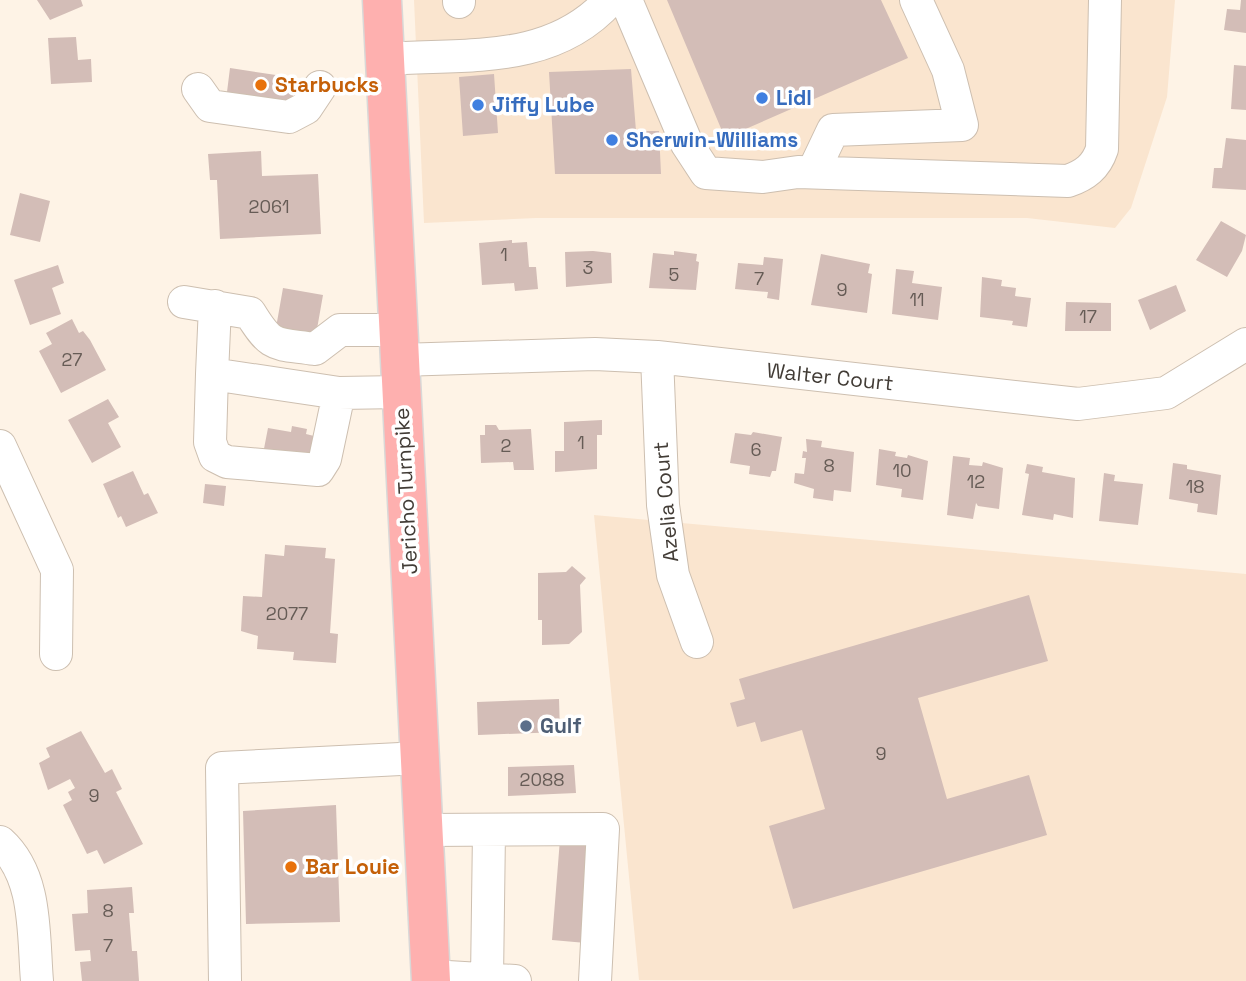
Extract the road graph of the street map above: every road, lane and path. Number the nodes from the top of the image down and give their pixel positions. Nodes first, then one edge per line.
1 (382, 0) edge
2 (610, 0) edge
3 (626, 0) edge
4 (916, 0) edge
5 (1105, 0) edge
6 (385, 59) junction
7 (320, 87) dead end
8 (198, 89) dead end
9 (813, 173) junction
10 (184, 302) dead end
11 (215, 306) junction
12 (1246, 344) edge
13 (657, 358) junction
14 (400, 361) junction
15 (212, 374) junction
16 (339, 393) junction
17 (0, 446) edge
18 (697, 642) dead end
19 (56, 654) dead end
20 (420, 758) junction
21 (424, 830) junction
22 (489, 831) junction
23 (0, 842) edge
24 (431, 979) edge
25 (501, 980) edge
26 (37, 981) edge
27 (225, 981) edge
28 (595, 981) edge

1 - 6 main road, Jericho Turnpike
2 - 6 street
3 - 9 street
4 - 9 street
5 - 9 street
6 - 14 main road, Jericho Turnpike
7 - 8 street
10 - 11 street
11 - 14 street
11 - 15 street
12 - 13 street, Walter Court
13 - 14 street, Walter Court
13 - 18 street, Azelia Court
14 - 16 street
14 - 20 main road, Jericho Turnpike
15 - 16 street
15 - 16 street
17 - 19 street
20 - 21 main road, Jericho Turnpike
20 - 27 street
21 - 22 street
21 - 24 main road, Jericho Turnpike
22 - 25 street
22 - 28 street
23 - 26 street
24 - 25 street

